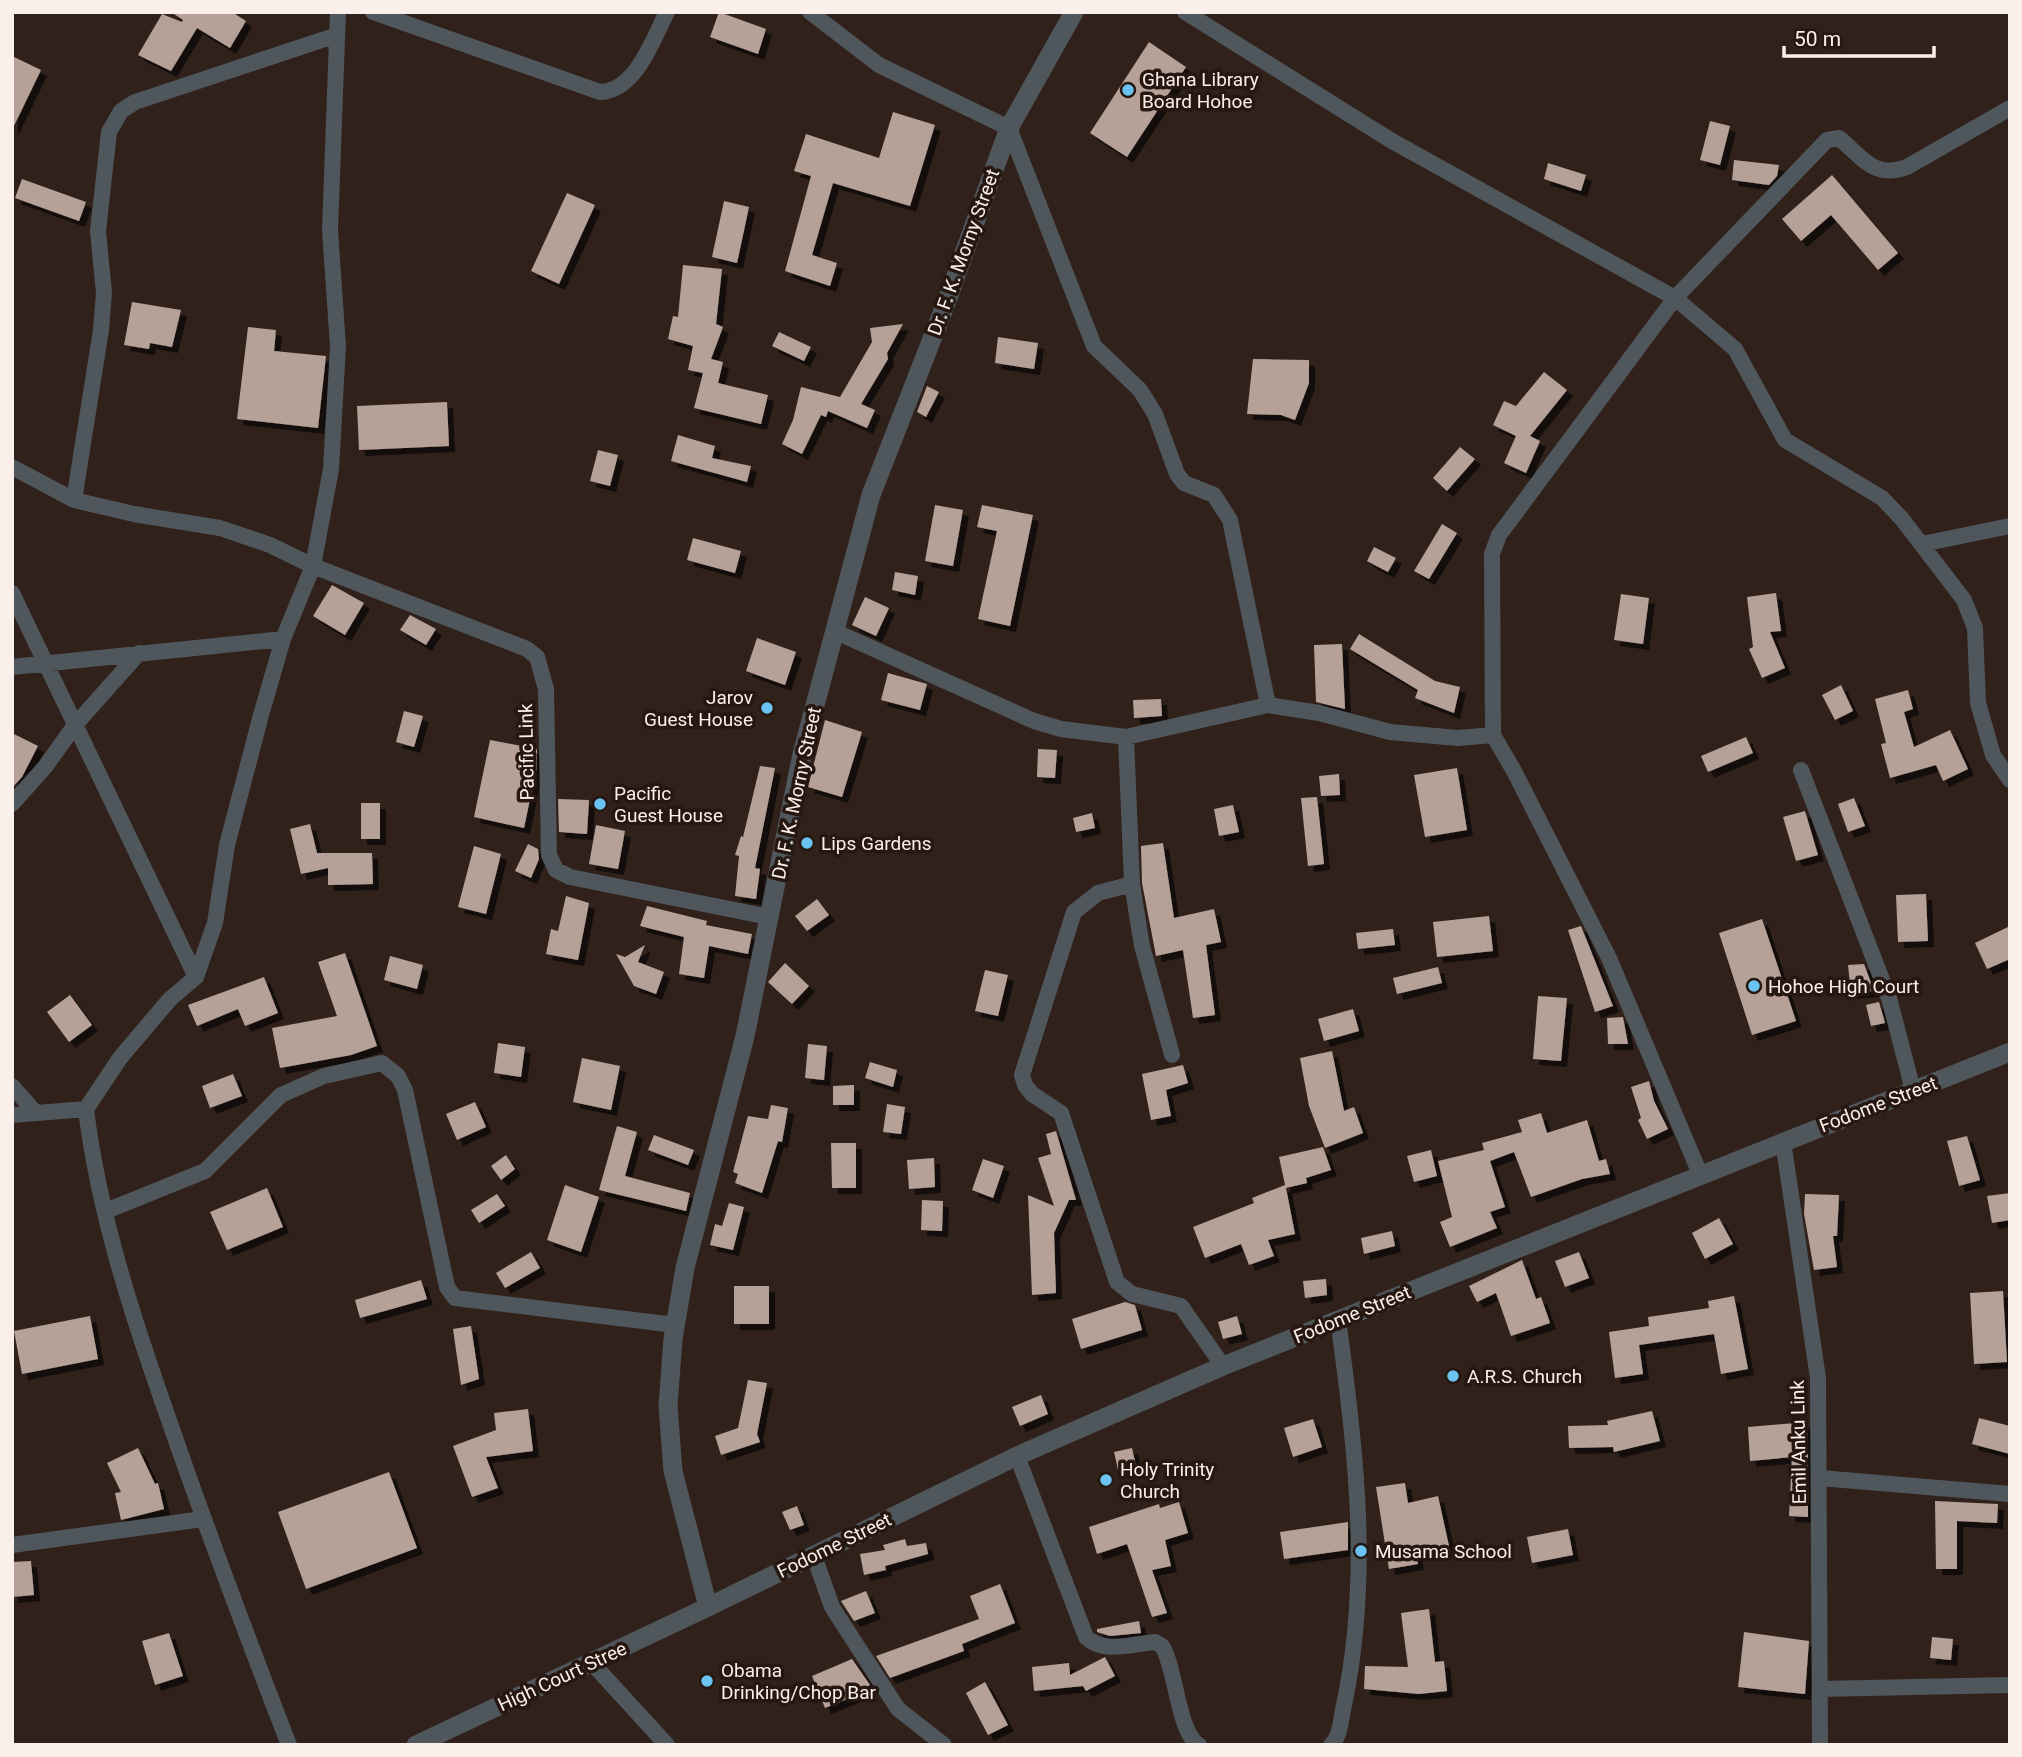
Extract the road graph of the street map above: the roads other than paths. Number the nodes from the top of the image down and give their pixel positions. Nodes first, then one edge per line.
1 (338, 12) edge
2 (373, 12) edge
3 (667, 12) edge
4 (810, 12) edge
5 (1074, 12) edge
6 (1185, 12) edge
7 (337, 35) junction
8 (2010, 108) edge
9 (1009, 128) junction
10 (1675, 298) junction
11 (12, 467) edge
12 (74, 500) junction
13 (2010, 526) edge
14 (1922, 544) junction
15 (313, 566) junction
16 (12, 593) edge
17 (834, 631) junction
18 (283, 639) junction
19 (139, 653) junction
20 (46, 664) junction
21 (12, 667) edge
22 (1268, 705) junction
23 (75, 725) junction
24 (1493, 734) junction
25 (1126, 737) junction
26 (1801, 770) dead end
27 (2010, 780) edge
28 (12, 804) edge
29 (1132, 884) junction
30 (769, 917) junction
31 (196, 976) junction
32 (2010, 1052) edge
33 (1172, 1055) dead end
34 (12, 1086) edge
35 (1913, 1090) junction
36 (86, 1109) junction
37 (35, 1112) junction
38 (12, 1115) edge
39 (1783, 1141) junction
40 (1700, 1174) junction
41 (106, 1211) junction
42 (1338, 1320) junction
43 (675, 1325) junction
44 (1223, 1366) junction
45 (1017, 1456) junction
46 (1820, 1478) junction
47 (2010, 1494) edge
48 (203, 1519) junction
49 (12, 1545) edge
50 (814, 1556) junction
51 (708, 1607) junction
52 (591, 1662) junction
53 (2010, 1685) edge
54 (1820, 1689) junction
55 (289, 1745) edge
56 (416, 1745) edge
57 (667, 1745) edge
58 (944, 1745) edge
59 (1199, 1745) edge
60 (1331, 1745) edge
61 (1820, 1745) edge

1 - 7 street
2 - 3 street
4 - 9 street
5 - 9 street, Dr. F. K. Morny Street
6 - 10 street
7 - 12 street
7 - 15 street
8 - 10 street
9 - 17 street, Dr. F. K. Morny Street
9 - 22 street
10 - 14 street
10 - 24 street
11 - 12 street
12 - 15 street
13 - 14 street
14 - 27 street
15 - 18 street
15 - 30 street, Pacific Link
16 - 20 street
17 - 25 street
17 - 30 street, Dr. F. K. Morny Street
18 - 19 street
18 - 31 street
19 - 20 street
19 - 23 street
20 - 21 street
20 - 23 street
22 - 24 street
22 - 25 street
23 - 28 street
23 - 31 street
24 - 40 street
25 - 29 street
26 - 35 street
29 - 33 street
29 - 44 street
30 - 43 street, Dr. F. K. Morny Street
31 - 36 street
32 - 35 street, Fodome Street
34 - 37 street
35 - 39 street, Fodome Street
36 - 37 street
36 - 41 street
37 - 38 street
39 - 40 street, Fodome Street
39 - 46 street, Emil Anku Link
40 - 42 street, Fodome Street
41 - 43 street
41 - 48 street
42 - 44 street, Fodome Street
42 - 60 street
43 - 51 street, Dr. F. K. Morny Street
44 - 45 street, Fodome Street
45 - 50 street, Fodome Street
45 - 59 street
46 - 47 street
46 - 54 street, Emil Anku Link
48 - 49 street
48 - 55 street
50 - 51 street, Fodome Street
50 - 58 street
51 - 52 street, High Court Stree
52 - 56 street, High Court Stree
52 - 57 street
53 - 54 street
54 - 61 street, Emil Anku Link

